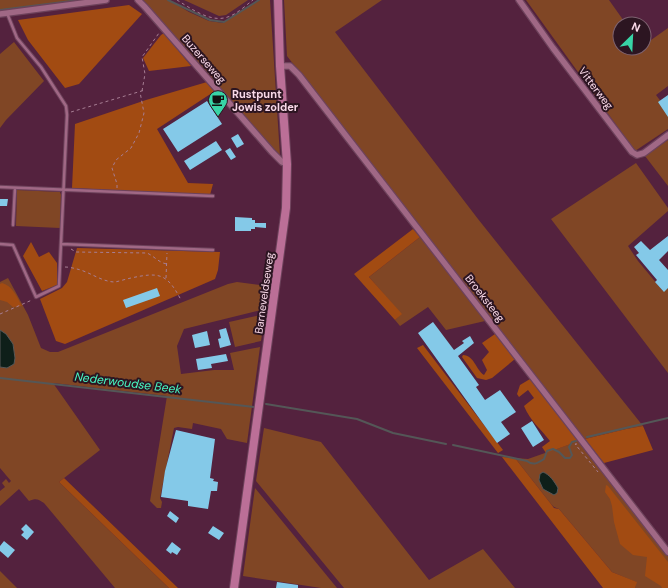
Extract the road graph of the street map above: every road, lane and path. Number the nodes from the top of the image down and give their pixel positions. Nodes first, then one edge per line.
1 (106, 0) edge
2 (138, 0) edge
3 (177, 0) edge
4 (254, 0) edge
5 (278, 0) edge
6 (519, 0) edge
7 (7, 13) junction
8 (0, 14) edge
9 (163, 27) junction
10 (280, 66) junction
11 (145, 90) dead end
12 (141, 92) junction
13 (67, 113) junction
14 (668, 135) edge
15 (287, 164) junction
16 (0, 187) edge
17 (15, 188) junction
18 (63, 190) junction
19 (117, 192) junction
20 (213, 196) dead end
21 (13, 225) dead end
22 (0, 244) edge
23 (61, 244) junction
24 (167, 248) junction
25 (60, 249) junction
26 (213, 250) dead end
27 (167, 264) junction
28 (60, 266) junction
29 (166, 278) junction
30 (36, 297) junction
31 (181, 300) dead end
32 (0, 314) edge
33 (668, 552) edge
34 (234, 588) edge

1 - 7 street
2 - 9 street, Buzerseweg
3 - 4 path
5 - 10 main road, Barneveldseweg
6 - 14 street, Vitterweg
7 - 8 street
7 - 13 lane
9 - 12 path
9 - 15 street, Buzerseweg
10 - 15 main road, Barneveldseweg
10 - 33 street, Broeksteeg
11 - 12 path
12 - 13 path
12 - 19 path
13 - 18 lane
15 - 34 main road, Barneveldseweg
16 - 17 lane
17 - 18 lane
17 - 21 lane
18 - 19 lane
18 - 23 lane
19 - 20 lane
22 - 30 lane
23 - 24 lane
23 - 25 lane
24 - 26 lane
24 - 27 path
25 - 27 path
25 - 28 lane
27 - 29 path
28 - 29 path
28 - 30 lane
29 - 31 path
30 - 32 path

